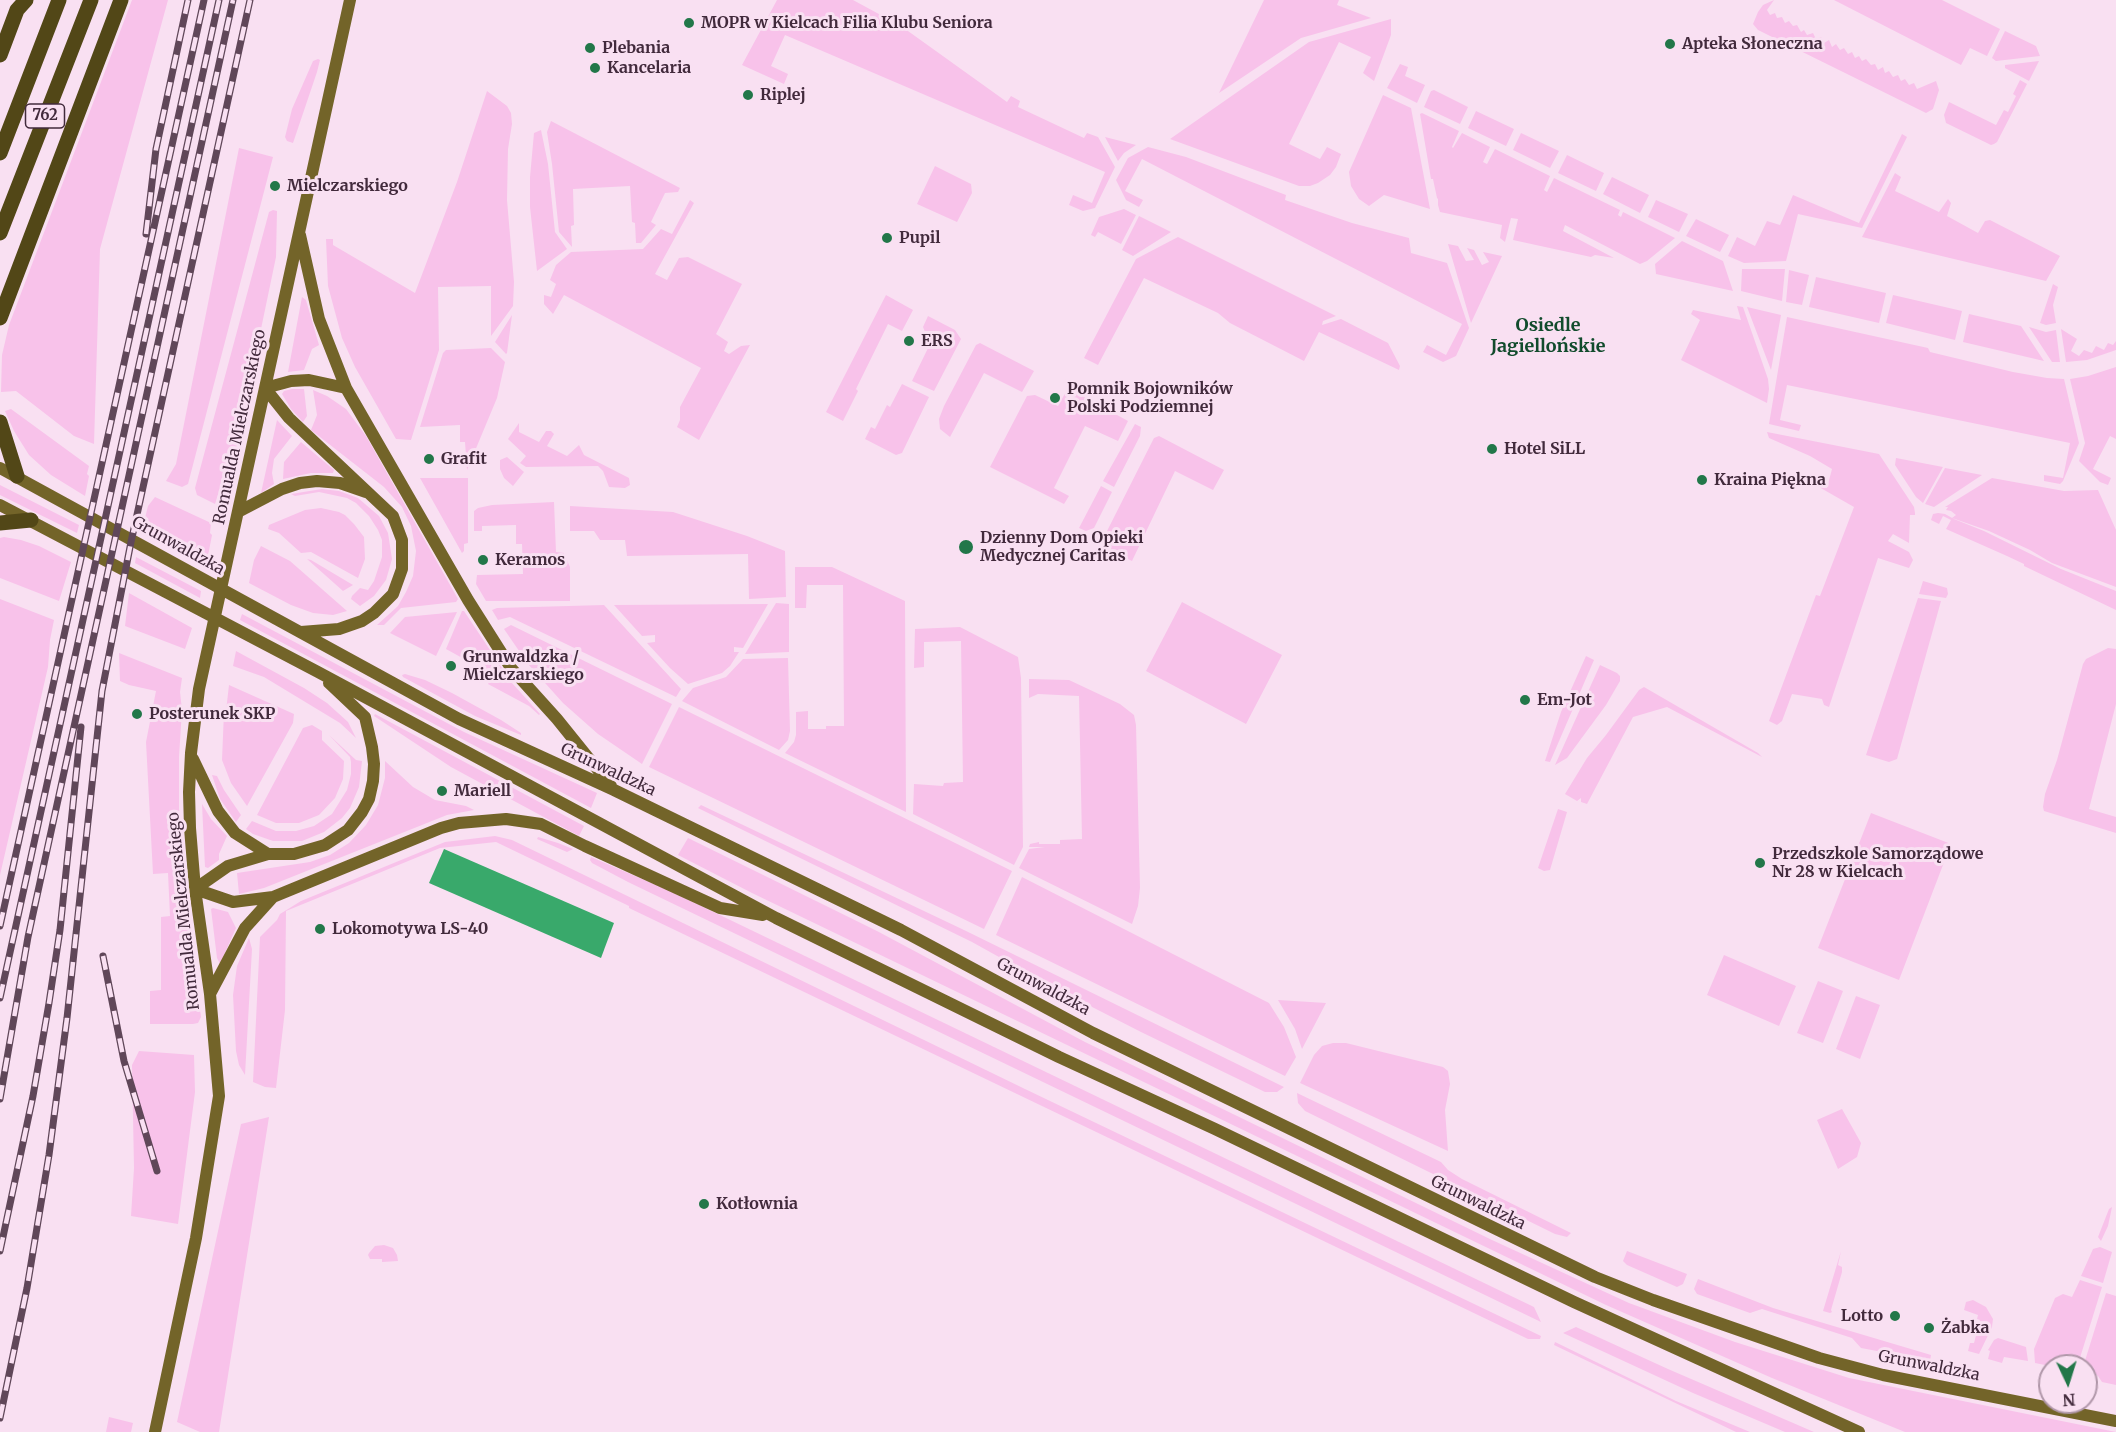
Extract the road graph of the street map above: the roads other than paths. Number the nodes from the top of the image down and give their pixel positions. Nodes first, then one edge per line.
1 (26, 0) edge
2 (59, 0) edge
3 (91, 0) edge
4 (121, 0) edge
5 (350, 0) edge
6 (0, 56) edge
7 (0, 153) edge
8 (299, 229) junction
9 (0, 233) edge
10 (0, 318) edge
11 (266, 388) junction
12 (346, 388) junction
13 (0, 422) edge
14 (0, 468) edge
15 (17, 476) junction
16 (369, 493) junction
17 (0, 505) edge
18 (238, 512) junction
19 (31, 520) junction
20 (0, 523) edge
21 (300, 633) junction
22 (318, 672) junction
23 (191, 753) junction
24 (614, 790) junction
25 (268, 854) junction
26 (195, 889) junction
27 (273, 897) junction
28 (776, 918) junction
29 (210, 994) junction
30 (2116, 1421) edge
31 (154, 1432) edge
32 (1859, 1432) edge

1 - 6 main road
2 - 7 main road, 762
3 - 9 main road, 762
4 - 10 main road
5 - 8 main road, Romualda Mielczarskiego
8 - 11 main road, Romualda Mielczarskiego
8 - 12 main road
11 - 12 main road
11 - 16 main road
11 - 18 main road, Romualda Mielczarskiego
12 - 24 main road
13 - 15 main road
14 - 15 main road, Grunwaldzka
15 - 21 main road, Grunwaldzka
16 - 18 main road
16 - 21 main road
17 - 19 main road
18 - 23 main road, Romualda Mielczarskiego
19 - 20 main road
19 - 22 main road
21 - 24 main road, Grunwaldzka
22 - 25 main road
22 - 28 main road
23 - 25 main road
23 - 26 main road, Romualda Mielczarskiego
24 - 30 main road, Grunwaldzka
25 - 26 main road
26 - 27 main road
26 - 29 main road, Romualda Mielczarskiego
27 - 28 main road
27 - 29 main road
28 - 32 main road
29 - 31 main road, Romualda Mielczarskiego

